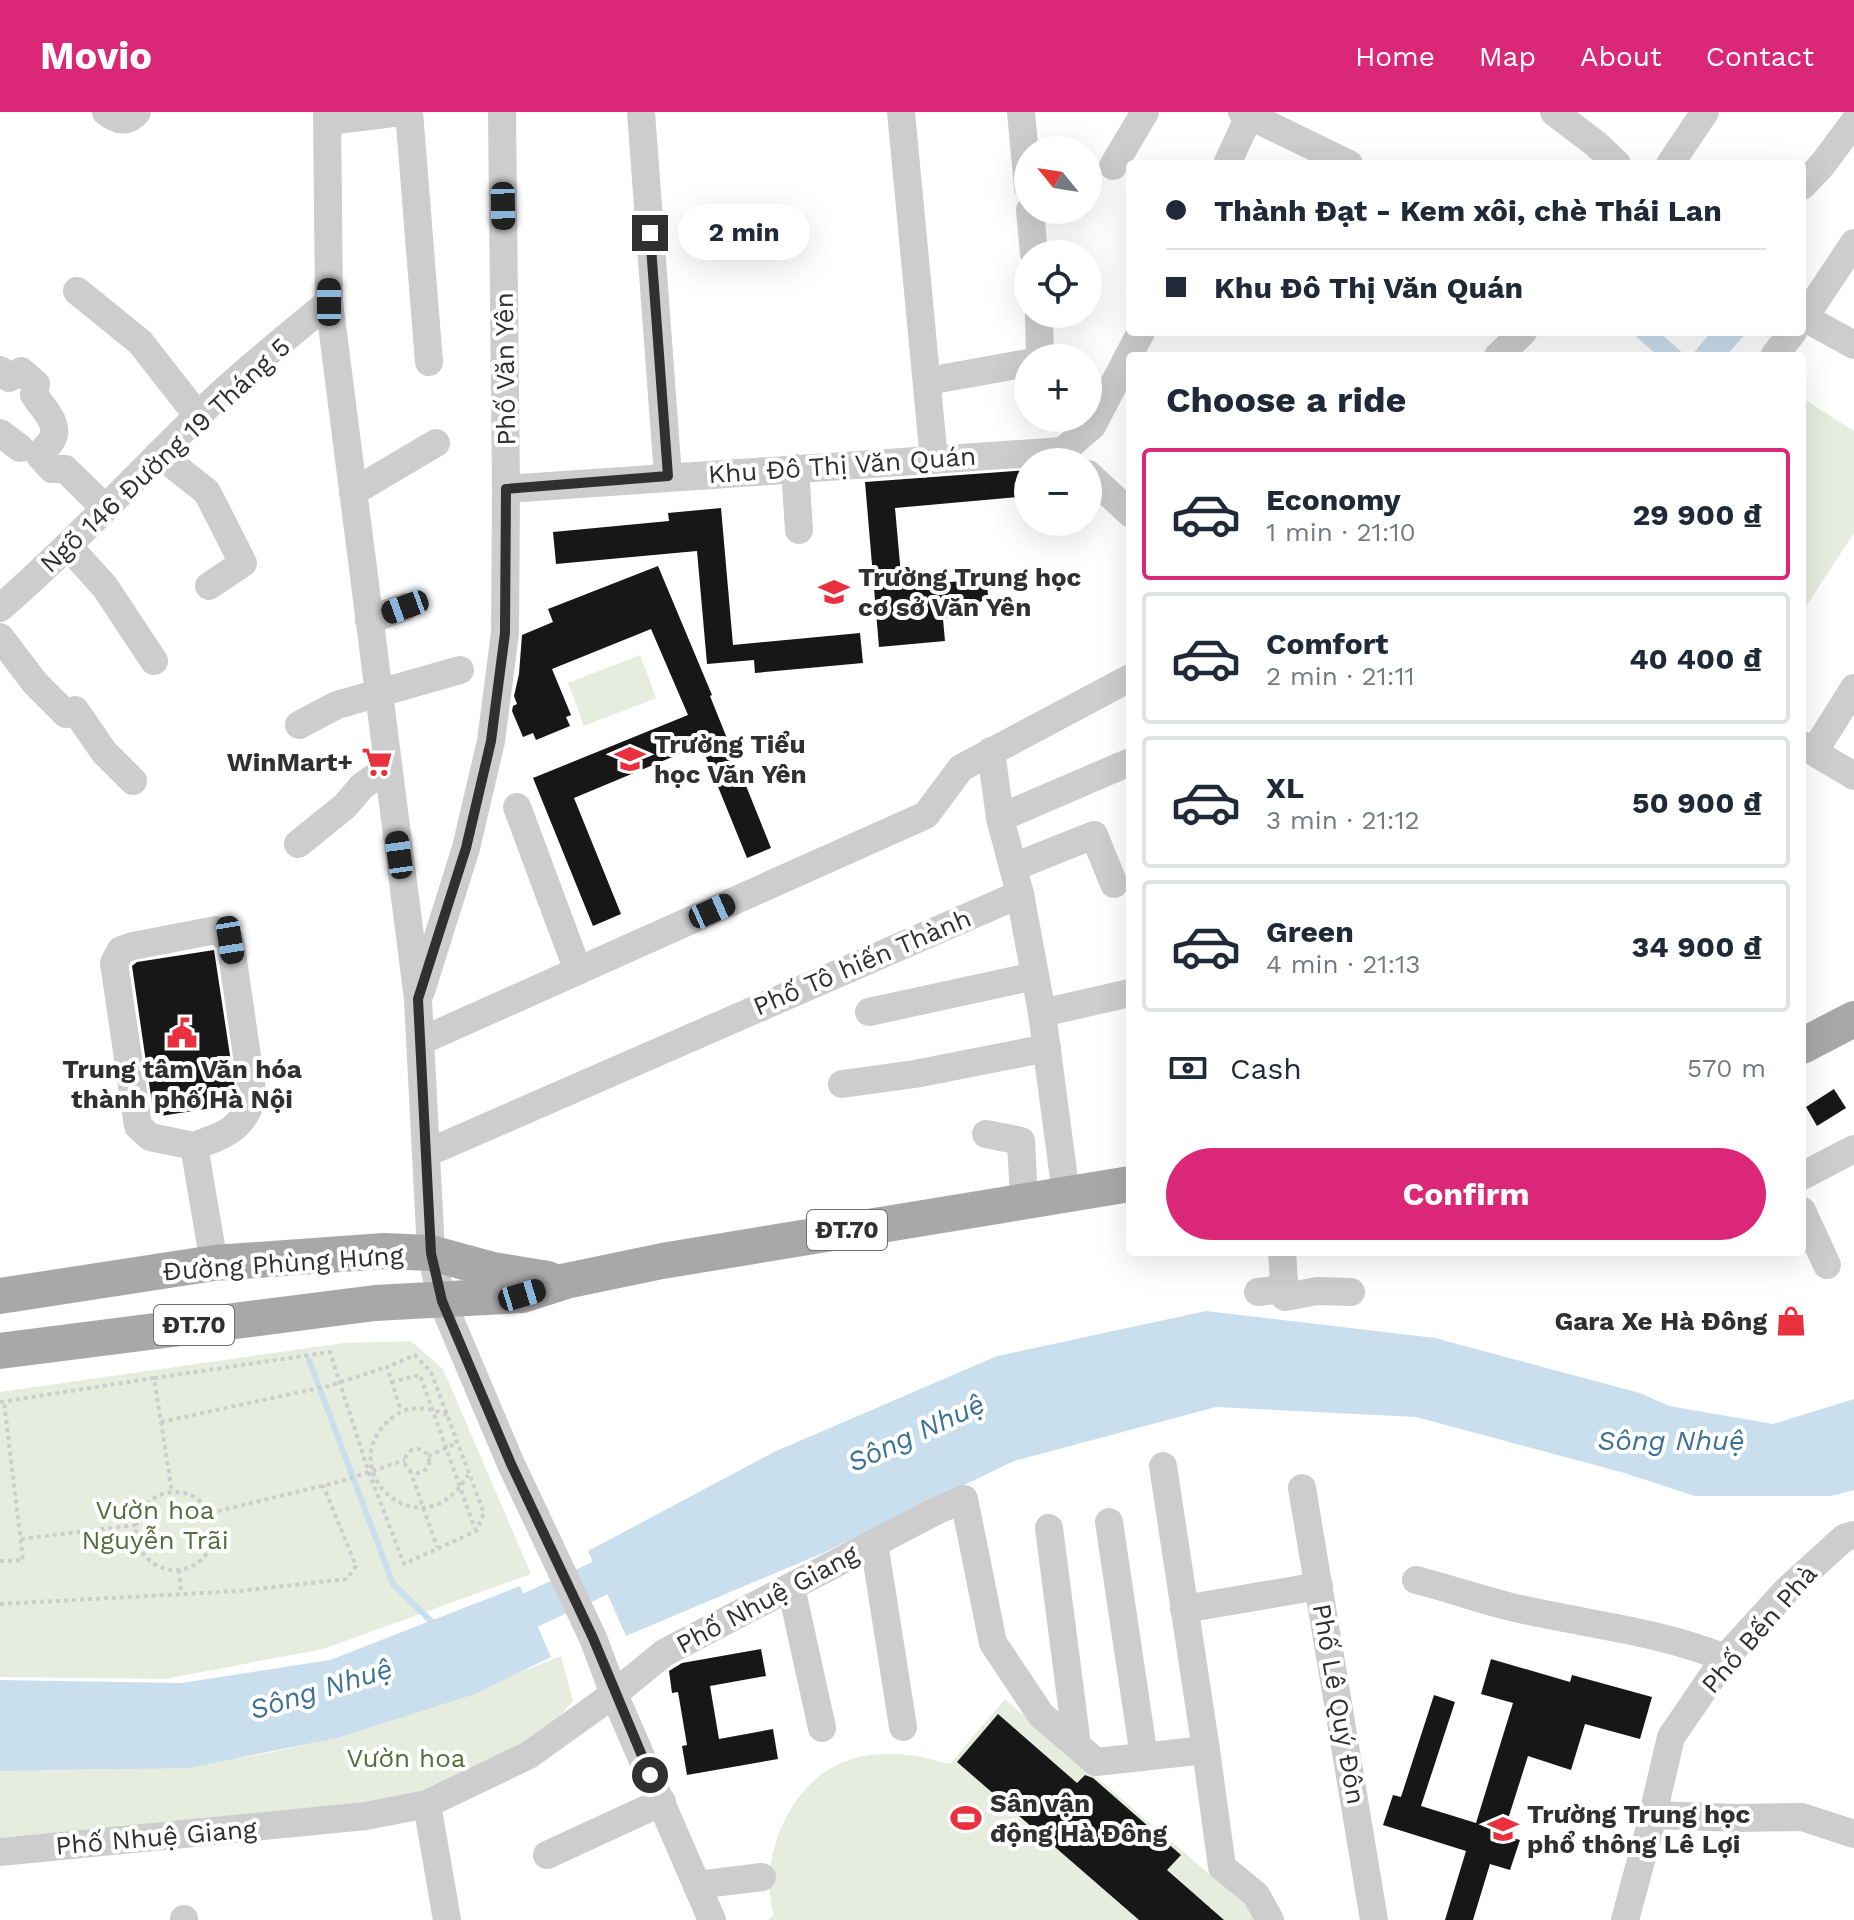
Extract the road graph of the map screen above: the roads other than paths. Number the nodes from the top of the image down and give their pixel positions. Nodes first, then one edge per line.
1 (106, 112) edge
2 (137, 112) edge
3 (402, 112) edge
4 (409, 112) edge
5 (502, 112) edge
6 (641, 112) edge
7 (901, 112) edge
8 (1021, 112) edge
9 (1145, 112) edge
10 (1554, 112) edge
11 (1701, 113) edge
12 (1248, 114) edge
13 (327, 116) edge
14 (1854, 122) edge
15 (1023, 136) edge
16 (1229, 160) edge
17 (1341, 160) edge
18 (1613, 160) edge
19 (1672, 160) edge
20 (1113, 166) dead end
21 (1806, 182) edge
22 (1854, 243) edge
23 (77, 291) dead end
24 (329, 302) junction
25 (1806, 315) edge
26 (1806, 326) edge
27 (1519, 336) edge
28 (1790, 336) edge
29 (1854, 345) edge
30 (1502, 352) edge
31 (1777, 352) edge
32 (1126, 361) edge
33 (429, 362) dead end
34 (1014, 366) edge
35 (0, 370) edge
36 (928, 381) junction
37 (198, 416) junction
38 (436, 443) dead end
39 (1075, 448) edge
40 (159, 454) junction
41 (1014, 458) edge
42 (934, 460) junction
43 (795, 468) junction
44 (668, 476) junction
45 (1102, 487) edge
46 (506, 489) junction
47 (353, 492) junction
48 (104, 507) junction
49 (1126, 509) edge
50 (799, 530) dead end
51 (68, 546) junction
52 (209, 586) dead end
53 (405, 607) dead end
54 (0, 608) edge
55 (369, 620) junction
56 (0, 637) edge
57 (154, 661) dead end
58 (460, 670) dead end
59 (1126, 680) edge
60 (1854, 688) edge
61 (379, 694) junction
62 (299, 725) dead end
63 (1808, 748) edge
64 (991, 751) junction
65 (1126, 764) edge
66 (388, 768) junction
67 (1854, 776) edge
68 (133, 781) dead end
69 (517, 807) dead end
70 (1000, 818) junction
71 (298, 844) dead end
72 (1017, 880) junction
73 (1114, 884) dead end
74 (578, 971) junction
75 (1035, 976) junction
76 (1126, 994) edge
77 (418, 999) junction
78 (869, 1012) dead end
79 (1042, 1013) junction
80 (1854, 1019) edge
81 (421, 1041) junction
82 (1806, 1044) edge
83 (1047, 1048) junction
84 (842, 1084) dead end
85 (986, 1134) dead end
86 (194, 1146) junction
87 (1854, 1149) edge
88 (427, 1153) junction
89 (1806, 1174) edge
90 (1126, 1185) edge
91 (1066, 1194) junction
92 (1024, 1200) junction
93 (1806, 1220) edge
94 (431, 1253) junction
95 (1281, 1256) edge
96 (214, 1263) junction
97 (1827, 1265) dead end
98 (566, 1281) junction
99 (1351, 1292) dead end
100 (0, 1296) edge
101 (442, 1301) junction
102 (224, 1322) junction
103 (0, 1351) edge
104 (1163, 1466) dead end
105 (1302, 1488) dead end
106 (1109, 1522) dead end
107 (1049, 1528) dead end
108 (1854, 1535) edge
109 (874, 1543) junction
110 (1416, 1580) dead end
111 (1319, 1586) junction
112 (791, 1587) junction
113 (1184, 1609) junction
114 (1725, 1658) junction
115 (614, 1694) junction
116 (903, 1727) dead end
117 (822, 1728) dead end
118 (1077, 1745) junction
119 (1206, 1750) junction
120 (1144, 1757) junction
121 (662, 1802) junction
122 (427, 1804) junction
123 (1653, 1815) junction
124 (1854, 1834) edge
125 (0, 1852) edge
126 (547, 1855) dead end
127 (762, 1877) dead end
128 (697, 1885) junction
129 (447, 1920) edge
130 (712, 1920) edge
131 (1270, 1920) edge
132 (1374, 1920) edge
133 (1625, 1920) edge

1 - 2 street
3 - 13 street
4 - 33 street
5 - 46 street, Phố Văn Yên
6 - 44 street
7 - 36 street
8 - 15 street
9 - 20 street
10 - 18 street
11 - 19 street
12 - 16 street
12 - 17 street
13 - 24 street
14 - 21 street
22 - 25 street
23 - 37 street
24 - 37 street, Ngõ 146 Đường 19 Tháng 5
24 - 47 street
26 - 29 street
27 - 30 street
28 - 31 street
32 - 39 street
34 - 36 street
35 - 48 street
36 - 42 street
37 - 40 street, Ngõ 146 Đường 19 Tháng 5
38 - 47 street
40 - 48 street, Ngõ 146 Đường 19 Tháng 5
40 - 52 street
41 - 42 street, Khu Đô Thị Văn Quán
42 - 43 street, Khu Đô Thị Văn Quán
43 - 44 street, Khu Đô Thị Văn Quán
43 - 50 street
44 - 46 street, Khu Đô Thị Văn Quán
45 - 49 street
46 - 77 street, Phố Văn Yên
47 - 55 street
48 - 51 street, Ngõ 146 Đường 19 Tháng 5
51 - 54 street, Ngõ 146 Đường 19 Tháng 5
51 - 57 street
53 - 55 street
55 - 61 street
56 - 68 street
58 - 61 street
59 - 64 street
60 - 63 street
61 - 62 street
61 - 66 street
63 - 67 street
64 - 70 street
64 - 74 street
65 - 70 street
66 - 71 street
66 - 77 street
69 - 74 street
70 - 72 street
72 - 73 street, Phố Tô hiến Thành
72 - 75 street
72 - 88 street, Phố Tô hiến Thành
74 - 81 street
75 - 78 street
75 - 79 street
76 - 79 street
77 - 81 street
79 - 83 street
80 - 82 main road
81 - 88 street
83 - 84 street
83 - 91 street
85 - 92 street
86 - 86 street
86 - 96 street
87 - 89 street
88 - 94 street
90 - 91 main road, Đường Phùng Hưng / ĐT.70
91 - 92 main road, Đường Phùng Hưng / ĐT.70
92 - 98 main road, Đường Phùng Hưng / ĐT.70
93 - 97 street
94 - 96 main road, Đường Phùng Hưng / ĐT.70
94 - 98 main road, Đường Phùng Hưng / ĐT.70
94 - 101 street
95 - 99 street
96 - 100 main road, Đường Phùng Hưng / ĐT.70
96 - 102 main road
98 - 101 main road, Đường Phùng Hưng / ĐT.70
101 - 102 main road, Đường Phùng Hưng / ĐT.70
101 - 115 street
102 - 103 main road, Đường Phùng Hưng / ĐT.70
104 - 113 street
105 - 111 street, Phố Lê Quý Đôn
106 - 120 street
107 - 118 street
108 - 114 street, Phố Bến Phà
109 - 112 street, Phố Nhuệ Giang
109 - 116 street
109 - 118 street, Phố Nhuệ Giang
110 - 114 street
111 - 113 street
111 - 132 street, Phố Lê Quý Đôn
112 - 115 street, Phố Nhuệ Giang
112 - 117 street
113 - 119 street
114 - 123 street, Phố Bến Phà
115 - 121 street
115 - 122 street, Phố Nhuệ Giang
118 - 120 street, Phố Nhuệ Giang
119 - 120 street, Phố Nhuệ Giang
119 - 131 street
121 - 126 street
121 - 128 street
122 - 125 street, Phố Nhuệ Giang
122 - 129 street
123 - 124 street
123 - 133 street, Phố Bến Phà
127 - 128 street
128 - 130 street

